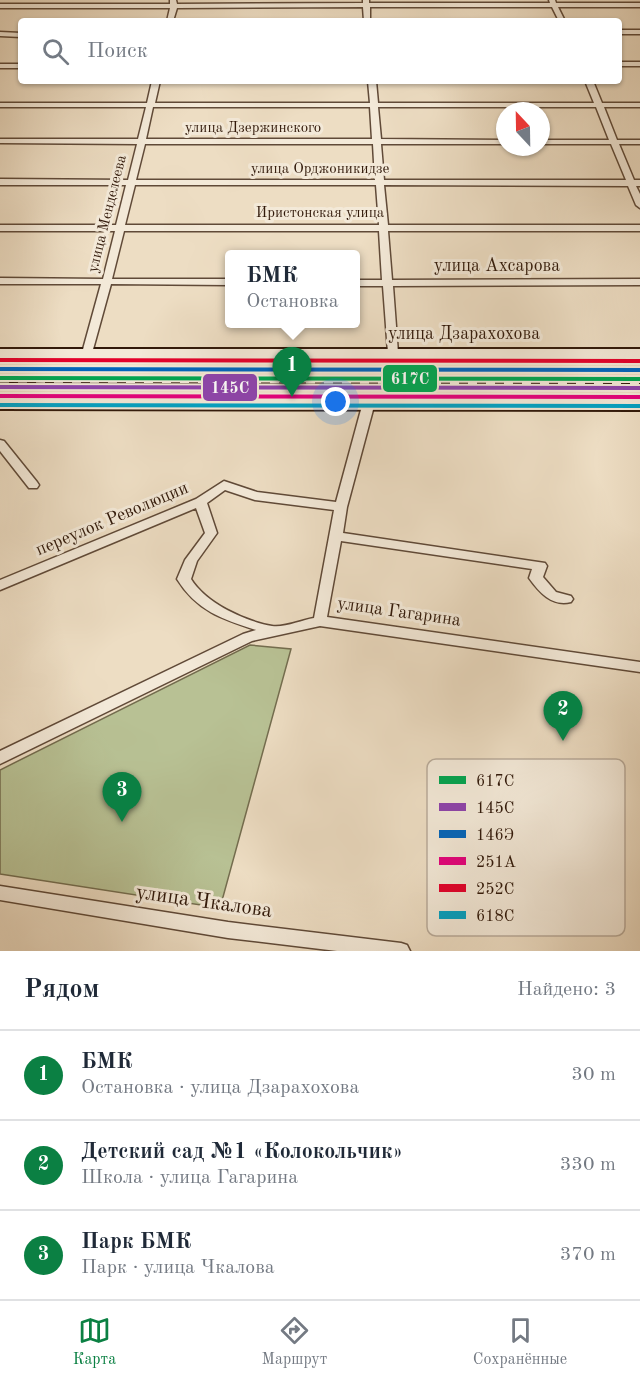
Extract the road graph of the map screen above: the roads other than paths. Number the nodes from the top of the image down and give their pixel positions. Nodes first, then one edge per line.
1 (174, 3) edge
2 (366, 3) edge
3 (553, 3) edge
4 (640, 5) edge
5 (0, 6) edge
6 (171, 18) edge
7 (367, 18) edge
8 (560, 18) edge
9 (622, 32) edge
10 (640, 32) edge
11 (0, 34) edge
12 (18, 34) edge
13 (622, 64) edge
14 (640, 64) edge
15 (0, 66) edge
16 (18, 66) edge
17 (155, 84) edge
18 (372, 84) edge
19 (591, 84) edge
20 (374, 104) junction
21 (0, 105) edge
22 (150, 105) junction
23 (599, 105) junction
24 (640, 105) edge
25 (0, 141) edge
26 (140, 141) junction
27 (376, 142) junction
28 (496, 142) edge
29 (550, 142) edge
30 (613, 142) junction
31 (640, 142) edge
32 (0, 182) edge
33 (132, 182) junction
34 (379, 183) junction
35 (636, 183) edge
36 (640, 205) edge
37 (0, 228) edge
38 (120, 228) junction
39 (640, 228) edge
40 (383, 229) junction
41 (0, 281) edge
42 (107, 281) junction
43 (225, 282) edge
44 (640, 282) edge
45 (360, 283) edge
46 (387, 283) junction
47 (640, 352) edge
48 (0, 353) edge
49 (87, 353) junction
50 (393, 353) junction
51 (0, 404) edge
52 (640, 405) edge
53 (368, 406) junction
54 (0, 443) edge
55 (33, 485) dead end
56 (200, 502) junction
57 (341, 507) junction
58 (335, 536) junction
59 (0, 585) edge
60 (566, 599) dead end
61 (320, 621) junction
62 (272, 631) junction
63 (640, 667) edge
64 (0, 758) edge
65 (0, 893) edge
66 (401, 951) edge

1 - 2 street
1 - 5 street
1 - 6 street
2 - 3 street
2 - 7 street
3 - 4 street
3 - 8 street
9 - 10 street
11 - 12 street
13 - 14 street
15 - 16 street
17 - 22 street, улица Менделеева
18 - 20 street
19 - 23 street
20 - 22 street
20 - 23 street
20 - 27 street
21 - 22 street
22 - 26 street, улица Менделеева
23 - 24 street
23 - 30 street
25 - 26 street, улица Дзержинского
26 - 27 street, улица Дзержинского
26 - 33 street, улица Менделеева
27 - 28 street, улица Дзержинского
27 - 34 street
29 - 30 street
30 - 31 street
30 - 35 street
32 - 33 street, улица Орджоникидзе
33 - 34 street, улица Орджоникидзе
33 - 38 street, улица Менделеева
34 - 35 street, улица Орджоникидзе
34 - 40 street
35 - 36 street
37 - 38 street, Иристонская улица
38 - 40 street, Иристонская улица
38 - 42 street, улица Менделеева
39 - 40 street, Иристонская улица
40 - 46 street
41 - 42 street
42 - 43 street
42 - 49 street, улица Менделеева
44 - 46 street, улица Ахсарова
45 - 46 street, улица Ахсарова
46 - 50 street
47 - 50 street, улица Дзарахохова
48 - 49 street, улица Дзарахохова
49 - 50 street, улица Дзарахохова
51 - 53 street
52 - 53 street
53 - 57 street
54 - 55 street
56 - 57 street, переулок Революции
56 - 59 street, переулок Революции
56 - 62 street
57 - 58 street
58 - 60 street
58 - 61 street
61 - 62 street, улица Гагарина
61 - 63 street, улица Гагарина
62 - 64 street, улица Гагарина
65 - 66 street, улица Чкалова

